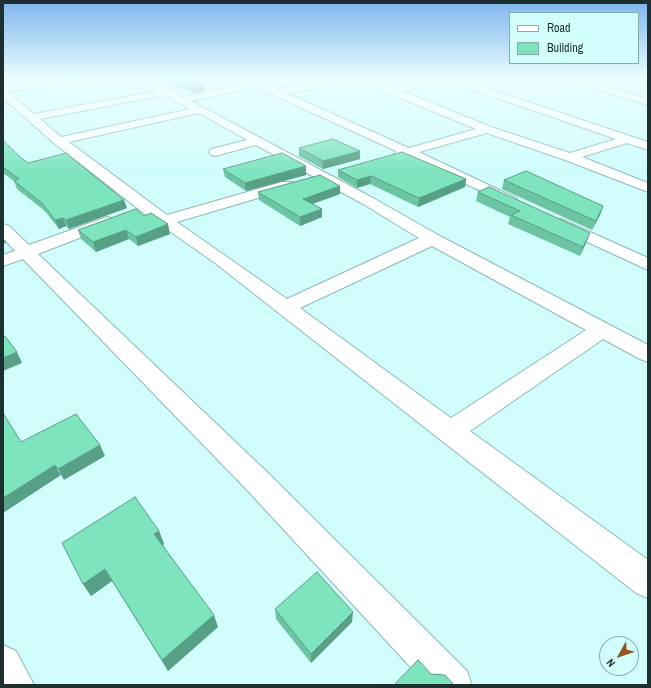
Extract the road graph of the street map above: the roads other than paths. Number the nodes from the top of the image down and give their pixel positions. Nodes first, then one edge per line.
1 (22, 110) edge
2 (72, 110) edge
3 (200, 110) joint
4 (317, 110) edge
5 (442, 110) edge
6 (541, 110) edge
7 (31, 118) junction
8 (487, 129) junction
9 (628, 140) junction
10 (59, 141) junction
11 (257, 141) junction
12 (648, 146) edge
13 (215, 152) dead end
14 (408, 152) junction
15 (570, 157) junction
16 (386, 158) edge
17 (342, 170) edge
18 (308, 179) junction
19 (648, 188) edge
20 (520, 205) edge
21 (134, 212) junction
22 (548, 218) edge
23 (166, 220) junction
24 (3, 229) edge
25 (432, 239) junction
26 (14, 258) edge
27 (648, 265) edge
28 (286, 307) junction
29 (602, 329) junction
30 (648, 354) edge
31 (451, 431) junction
32 (648, 581) edge
33 (453, 685) edge

1 - 7 street
2 - 7 street
3 - 10 street
3 - 11 street
4 - 14 street
5 - 8 street
6 - 9 street
7 - 10 street
8 - 14 street
8 - 15 street
9 - 12 street
9 - 15 street
10 - 21 street
11 - 13 street
11 - 18 street
14 - 16 street
14 - 20 street
15 - 19 street
17 - 18 street
18 - 23 street
18 - 25 street
21 - 23 street
21 - 26 street
22 - 27 street
23 - 28 street
24 - 26 street
25 - 28 street
25 - 29 street
26 - 33 street
28 - 31 street
29 - 30 street
29 - 31 street
31 - 32 street

